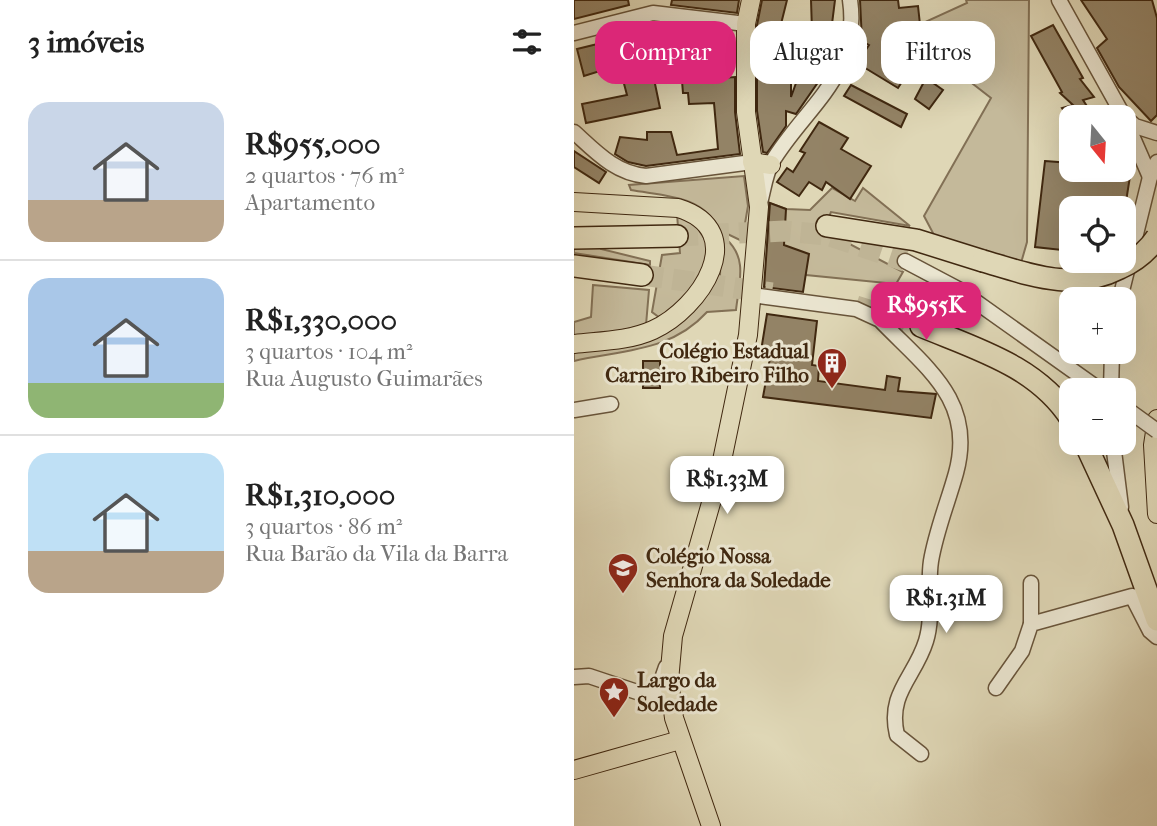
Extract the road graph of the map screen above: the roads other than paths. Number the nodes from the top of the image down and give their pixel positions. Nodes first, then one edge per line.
1 (751, 0) edge
2 (850, 0) edge
3 (1059, 0) edge
4 (746, 24) junction
5 (574, 33) edge
6 (1117, 105) edge
7 (1136, 126) edge
8 (574, 132) edge
9 (1157, 133) edge
10 (1136, 145) edge
11 (752, 162) junction
12 (1157, 162) edge
13 (771, 164) junction
14 (1150, 177) junction
15 (574, 202) edge
16 (759, 207) junction
17 (574, 225) edge
18 (827, 226) dead end
19 (1157, 237) edge
20 (574, 238) edge
21 (905, 261) tunnel mouth
22 (574, 266) edge
23 (642, 275) tunnel mouth
24 (1123, 287) edge
25 (752, 295) junction
26 (921, 326) tunnel mouth
27 (574, 344) edge
28 (1083, 378) edge
29 (1059, 402) edge
30 (611, 404) dead end
31 (574, 410) edge
32 (1136, 416) edge
33 (1157, 419) edge
34 (1157, 431) edge
35 (1091, 455) edge
36 (1114, 455) edge
37 (1157, 514) edge
38 (1123, 525) junction
39 (1031, 583) dead end
40 (1157, 620) edge
41 (1031, 624) junction
42 (1157, 637) edge
43 (670, 656) junction
44 (574, 677) edge
45 (996, 688) dead end
46 (680, 740) junction
47 (920, 754) dead end
48 (574, 769) edge
49 (711, 826) edge

1 - 4 main road
2 - 13 street
3 - 6 street
4 - 5 street
4 - 11 main road
7 - 9 street
8 - 11 street
10 - 14 street
11 - 13 main road
11 - 16 main road
12 - 14 street
13 - 16 street
14 - 24 street
15 - 27 main road
16 - 25 main road
17 - 20 highway
18 - 19 highway, bridge
21 - 28 street
22 - 23 highway
25 - 43 main road
25 - 47 street
26 - 29 highway
30 - 31 street
32 - 34 street, bridge
33 - 37 main road
35 - 38 highway
36 - 38 street
38 - 40 highway
39 - 41 street
41 - 42 street
41 - 45 street
43 - 44 street
43 - 46 main road
46 - 48 main road
46 - 49 main road

